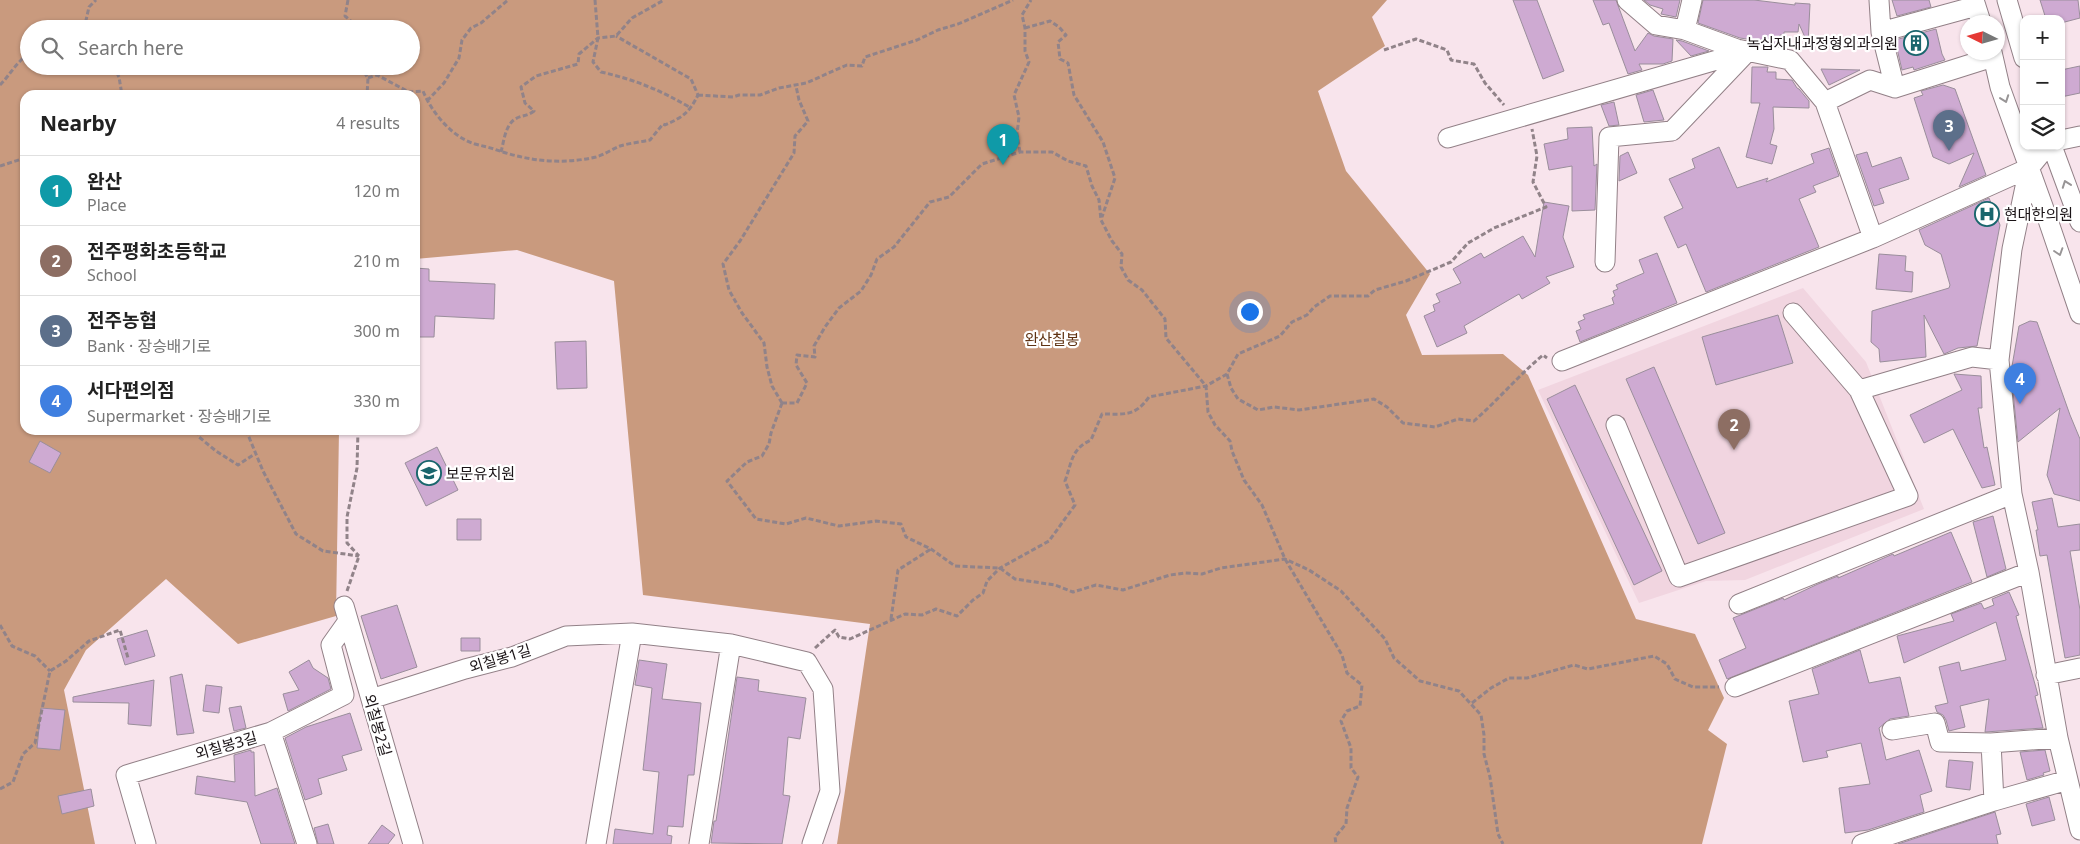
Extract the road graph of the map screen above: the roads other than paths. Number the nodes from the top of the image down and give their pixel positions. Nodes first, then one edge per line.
1 (1627, 0) edge
2 (1692, 0) edge
3 (1879, 0) edge
4 (2007, 0) edge
5 (1977, 10) edge
6 (1684, 30) junction
7 (1881, 32) junction
8 (2020, 44) edge
9 (1748, 51) junction
10 (1978, 60) edge
11 (1994, 60) edge
12 (1896, 88) junction
13 (1825, 102) junction
14 (2080, 136) edge
15 (1448, 138) dead end
16 (2065, 139) edge
17 (2044, 150) edge
18 (2053, 150) edge
19 (2029, 168) junction
20 (2080, 222) edge
21 (1872, 238) junction
22 (1605, 262) dead end
23 (1793, 313) dead end
24 (2080, 314) edge
25 (1999, 360) junction
26 (1562, 361) road end
27 (1860, 390) junction
28 (1616, 425) dead end
29 (2012, 494) junction
30 (2028, 572) junction
31 (1739, 604) dead end
32 (632, 633) junction
33 (731, 644) junction
34 (2080, 668) edge
35 (2046, 675) junction
36 (1735, 686) road end
37 (371, 699) junction
38 (1892, 730) dead end
39 (271, 732) junction
40 (2058, 738) junction
41 (1991, 743) junction
42 (2068, 780) junction
43 (1994, 800) junction
44 (2080, 830) edge
45 (146, 844) edge
46 (307, 844) edge
47 (413, 844) edge
48 (596, 844) edge
49 (699, 844) edge
50 (812, 844) edge
51 (1862, 844) edge

1 - 6 street
2 - 6 street
3 - 7 street
4 - 8 street
5 - 7 street
6 - 9 street
7 - 12 street
9 - 13 street
9 - 15 street
9 - 22 street
10 - 12 street
11 -> 19 street
12 - 13 street
13 - 21 street
14 - 16 street
17 - 19 street
20 -> 18 street
19 - 21 street
19 -> 24 street
19 - 25 street
21 - 26 street
23 - 27 street
25 - 27 street
25 - 29 street
27 - 28 street
29 - 30 street
29 - 31 street
30 - 35 street
30 - 36 street
32 - 33 street, 외칠봉1길
32 - 37 street, 외칠봉1길
32 - 48 street
33 - 49 street
33 - 50 street, 외칠봉1길
34 - 35 street
35 - 40 street
37 - 39 street, 외칠봉2길
37 - 47 street, 외칠봉2길
38 - 41 street
39 - 45 street, 외칠봉3길
39 - 46 street, 외칠봉3길
40 - 41 street
40 - 42 street
41 - 43 street
42 - 43 street
42 - 44 street
43 - 51 street

